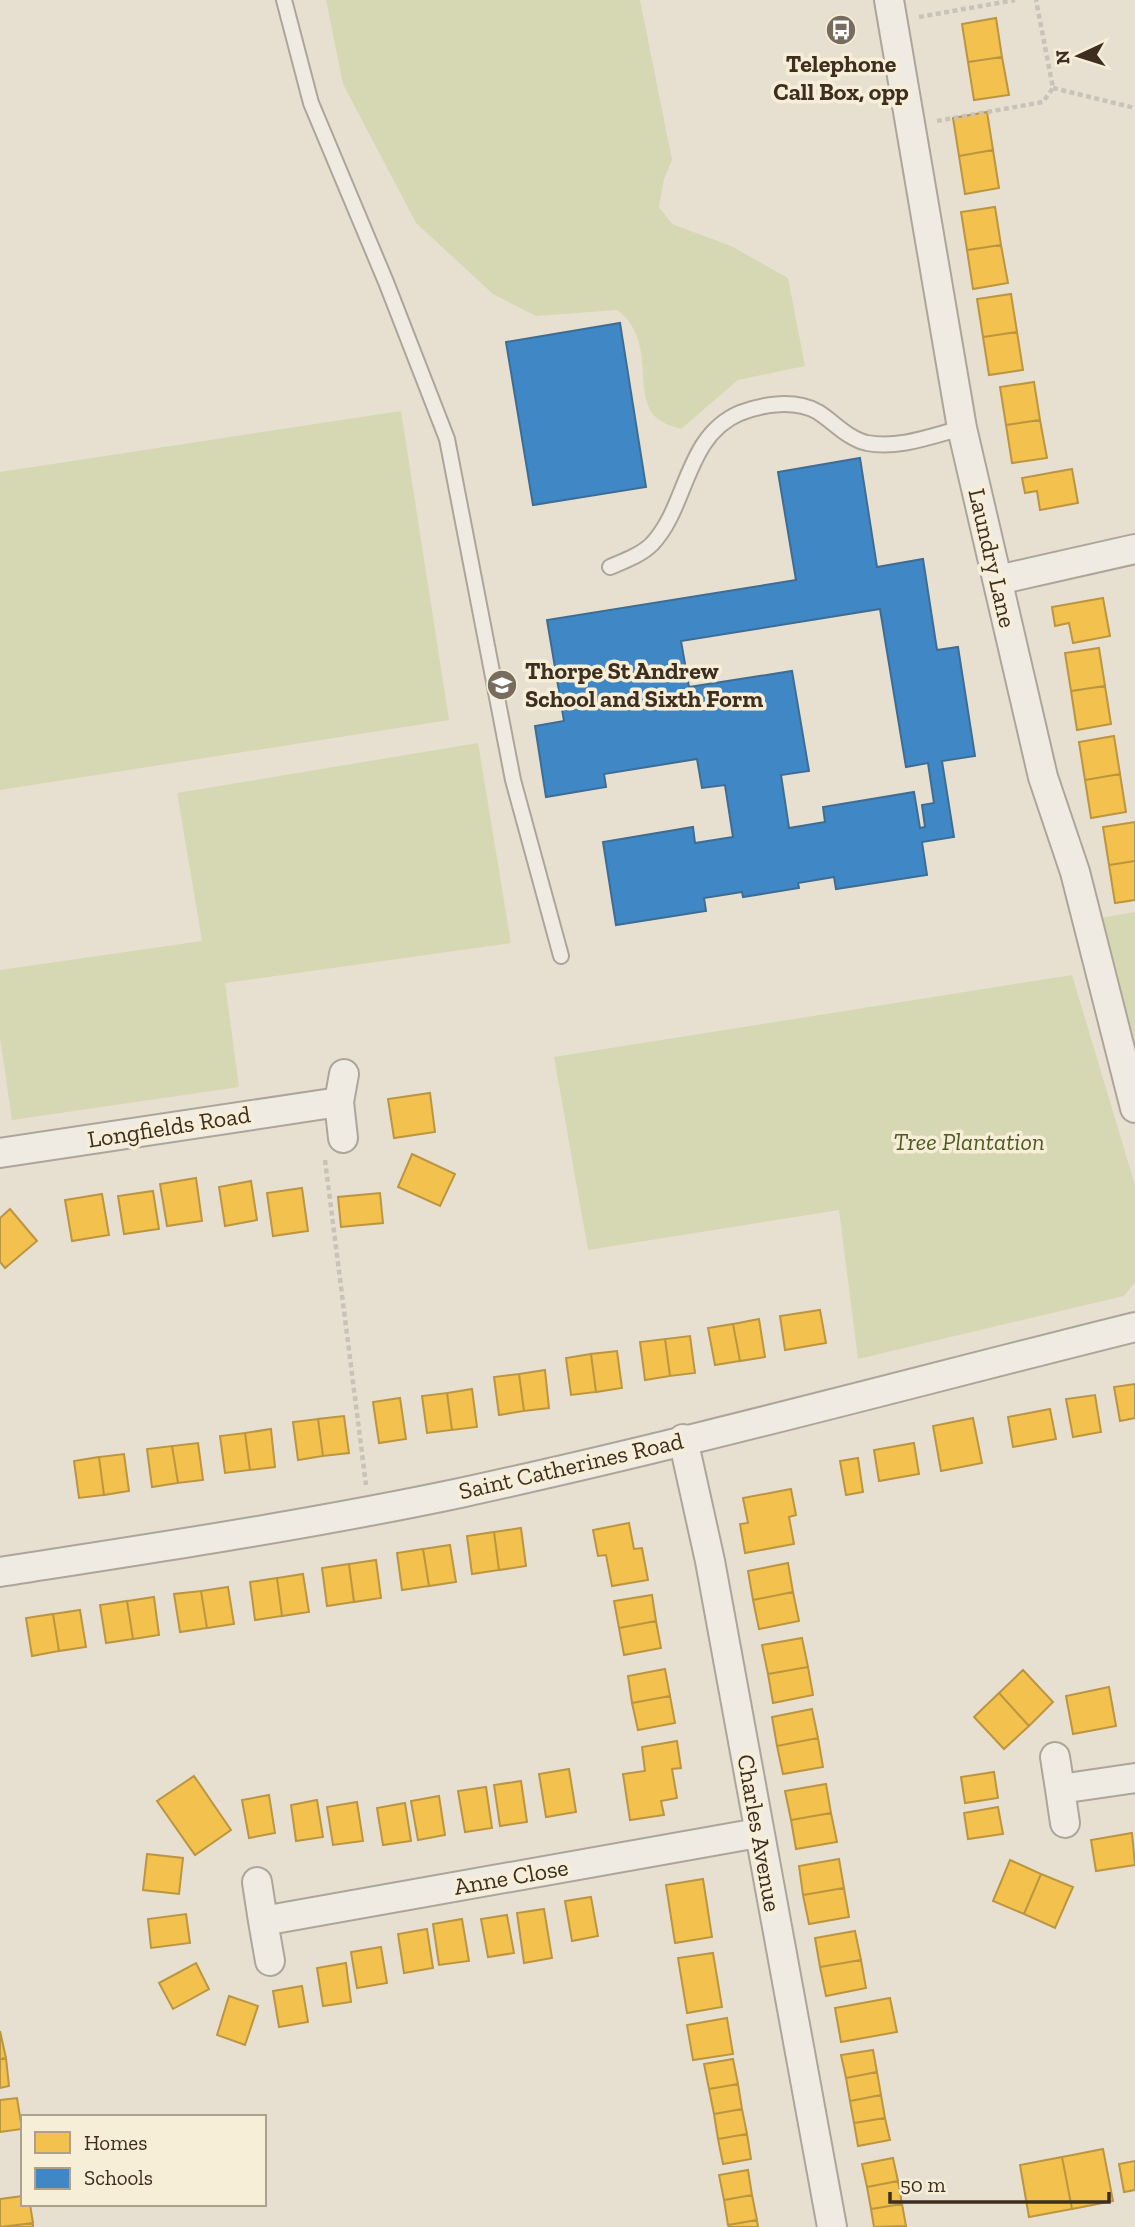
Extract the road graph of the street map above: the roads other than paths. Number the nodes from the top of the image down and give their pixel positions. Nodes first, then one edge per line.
1 (284, 0) edge
2 (891, 11) edge
3 (962, 429) junction
4 (1135, 549) edge
5 (610, 567) dead end
6 (998, 580) junction
7 (561, 956) dead end
8 (344, 1074) dead end
9 (339, 1101) junction
10 (1135, 1108) edge
11 (334, 1148) road end
12 (0, 1153) edge
13 (1135, 1327) edge
14 (684, 1439) junction
15 (0, 1572) edge
16 (1055, 1757) dead end
17 (1135, 1778) edge
18 (1060, 1790) junction
19 (1065, 1823) dead end
20 (758, 1833) junction
21 (257, 1882) dead end
22 (263, 1921) junction
23 (270, 1961) dead end
24 (832, 2227) edge

1 - 7 lane
2 - 3 street, Laundry Lane
3 - 5 lane
3 - 6 street, Laundry Lane
4 - 6 street
6 - 10 street, Laundry Lane
8 - 9 street
9 - 11 street
9 - 12 street, Longfields Road
13 - 14 street, Saint Catherines Road
14 - 15 street, Saint Catherines Road
14 - 20 street, Charles Avenue
16 - 18 street
17 - 18 street
18 - 19 street
20 - 22 street, Anne Close
20 - 24 street, Charles Avenue
21 - 22 street
22 - 23 street

